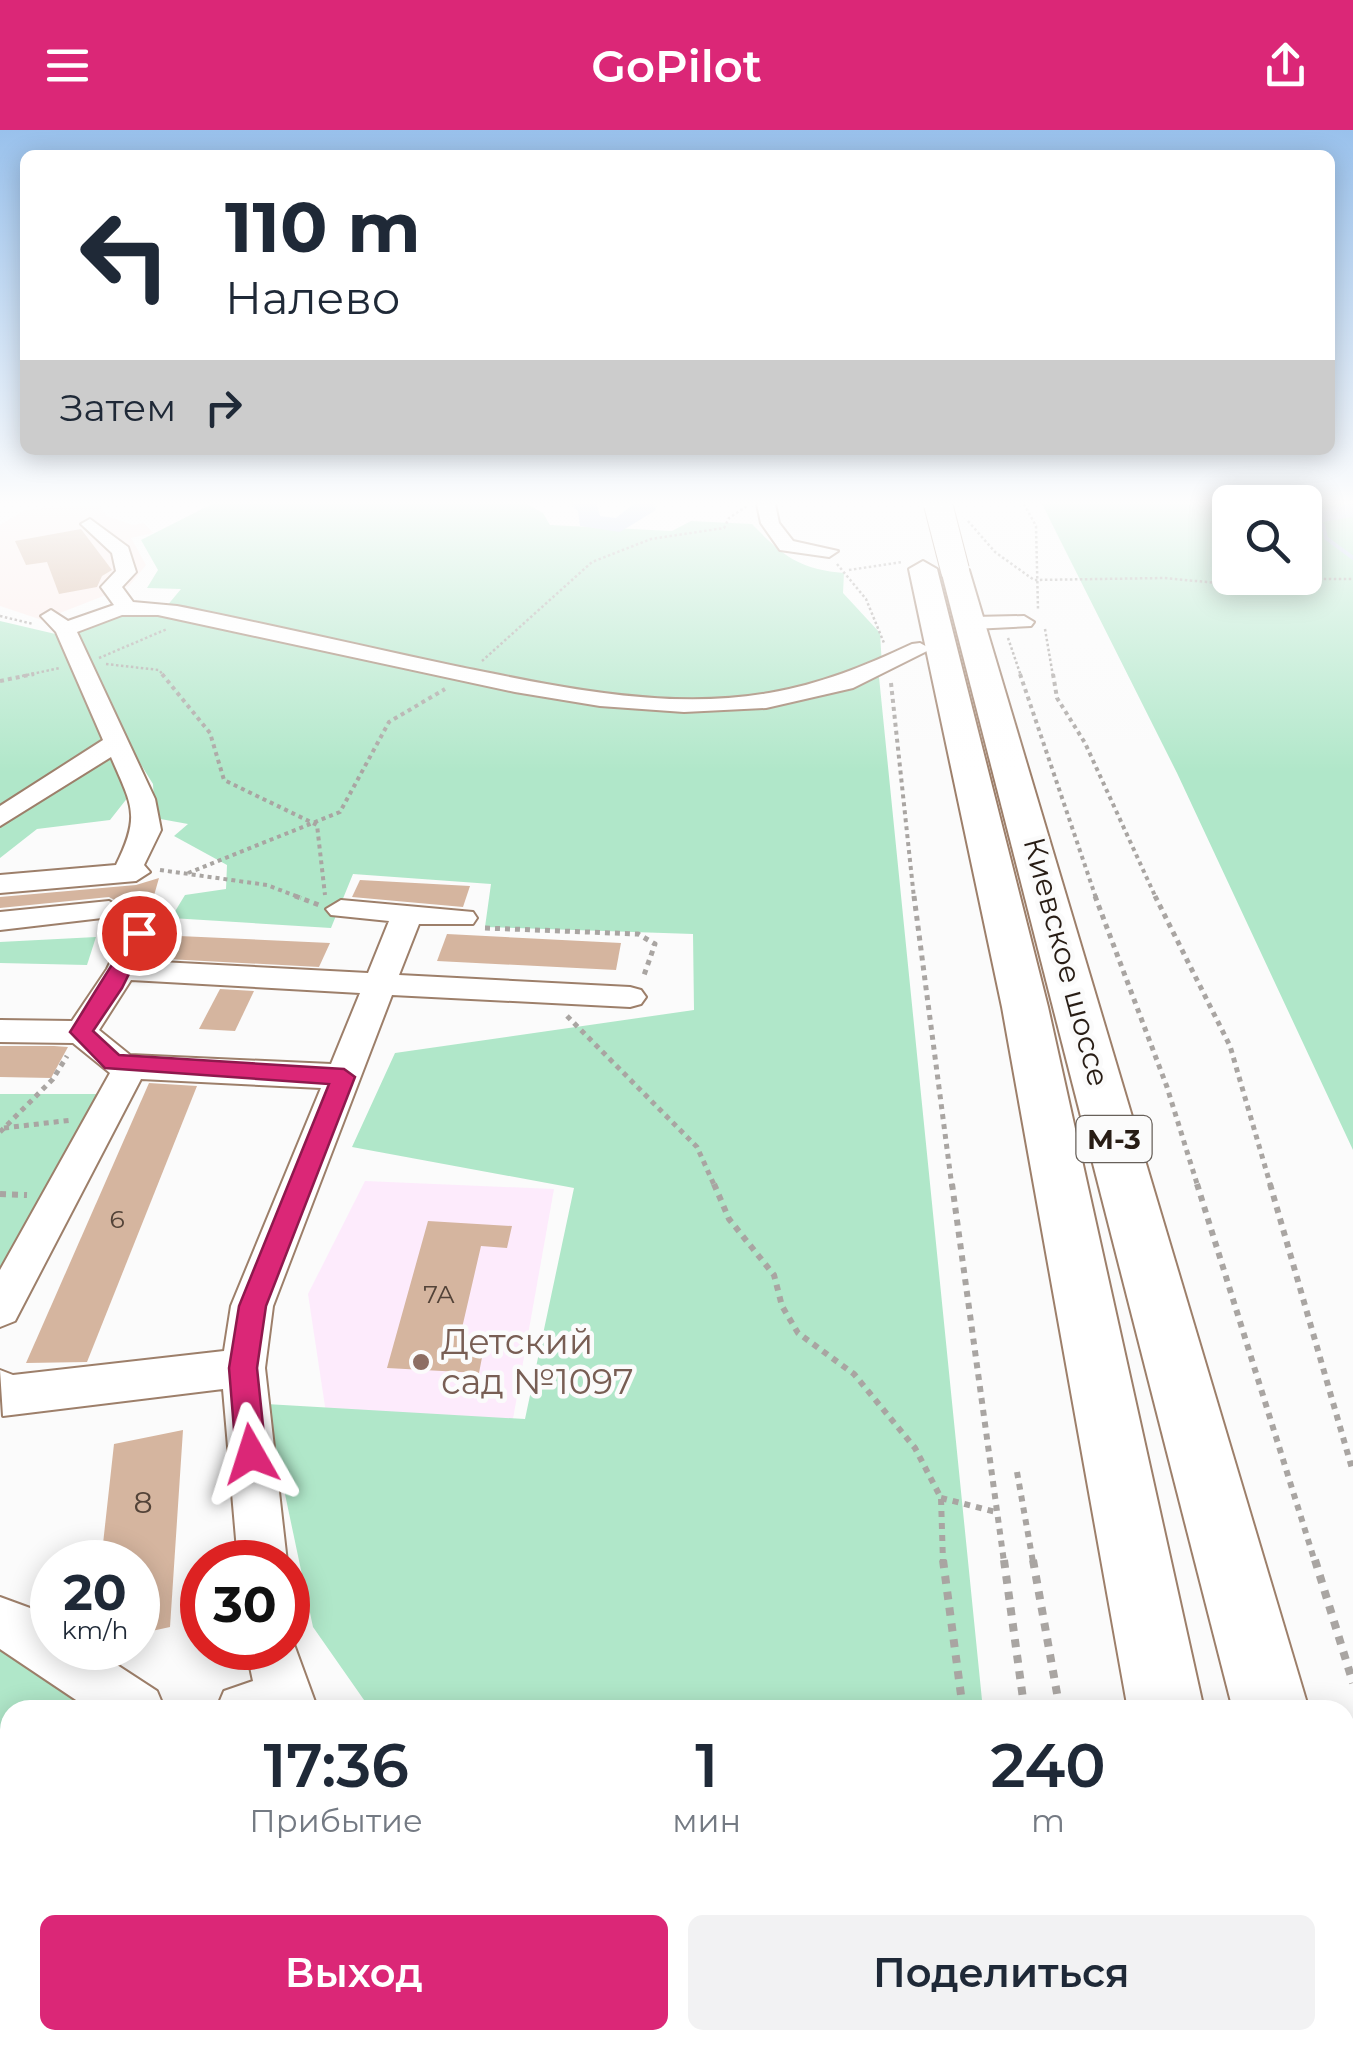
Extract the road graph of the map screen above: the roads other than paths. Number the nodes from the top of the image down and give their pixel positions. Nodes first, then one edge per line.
1 (115, 594) edge
2 (949, 594) edge
3 (987, 594) edge
4 (126, 608) junction
5 (920, 649) dead end
6 (117, 742) junction
7 (0, 818) edge
8 (0, 884) edge
9 (341, 909) dead end
10 (109, 910) dead end
11 (407, 915) junction
12 (458, 918) road end
13 (0, 920) edge
14 (139, 933) dead end
15 (122, 970) junction
16 (380, 985) junction
17 (630, 997) road end
18 (0, 1030) edge
19 (81, 1032) junction
20 (130, 1066) junction
21 (344, 1077) junction
22 (0, 1309) edge
23 (243, 1368) junction
24 (0, 1390) edge
25 (260, 1540) edge
26 (0, 1623) edge
27 (272, 1670) edge
28 (123, 1700) edge
29 (273, 1700) edge
30 (1164, 1700) edge
31 (1269, 1700) edge

1 - 4 street
2 - 30 highway, Киевское шоссе / М-3
3 - 31 highway, Киевское шоссе / М-3
4 - 5 street
4 - 6 street
6 - 7 street
6 - 8 street
9 - 11 street
10 - 13 street
11 - 12 street
11 - 16 street
14 - 15 street
15 - 16 street
15 - 19 street
16 - 17 street
16 - 21 street
18 - 19 street
19 - 20 street
20 - 21 street
20 - 22 street
21 - 23 street
23 - 24 street
23 - 25 street
26 - 28 street
27 - 29 street

